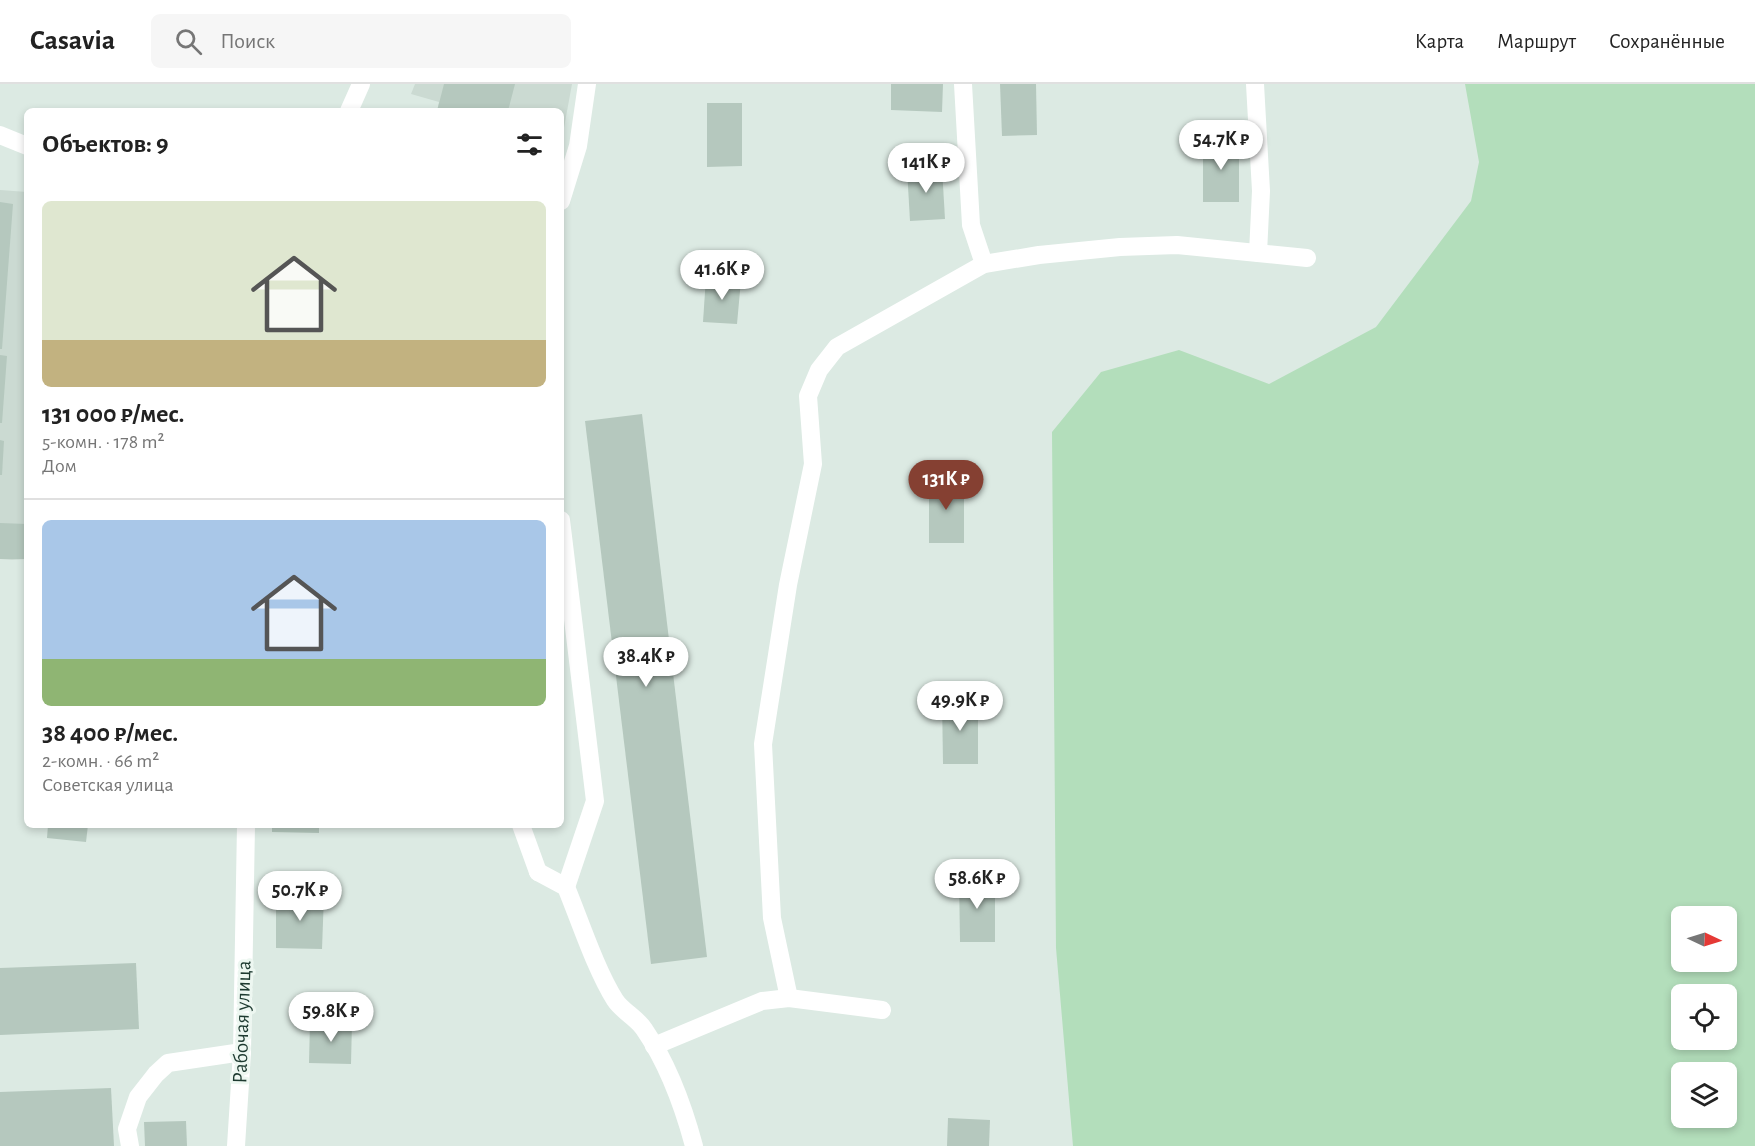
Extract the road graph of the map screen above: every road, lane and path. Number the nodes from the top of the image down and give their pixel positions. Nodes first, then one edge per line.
1 (361, 84) edge
2 (587, 84) edge
3 (963, 84) edge
4 (1255, 84) edge
5 (350, 108) edge
6 (0, 135) edge
7 (24, 145) edge
8 (564, 191) edge
9 (1258, 253) junction
10 (1307, 258) dead end
11 (984, 264) junction
12 (564, 545) edge
13 (246, 828) edge
14 (522, 828) edge
15 (566, 887) junction
16 (789, 998) junction
17 (882, 1010) dead end
18 (654, 1046) junction
19 (242, 1052) junction
20 (130, 1146) edge
21 (236, 1146) edge
22 (694, 1146) edge

1 - 5 street
2 - 8 street
3 - 11 street
4 - 9 street
6 - 7 street
9 - 10 street
9 - 11 street
11 - 16 street
12 - 15 street
13 - 19 street, Рабочая улица
14 - 15 street
15 - 18 street
16 - 17 street
16 - 18 street
18 - 22 street
19 - 20 street
19 - 21 street, Рабочая улица

